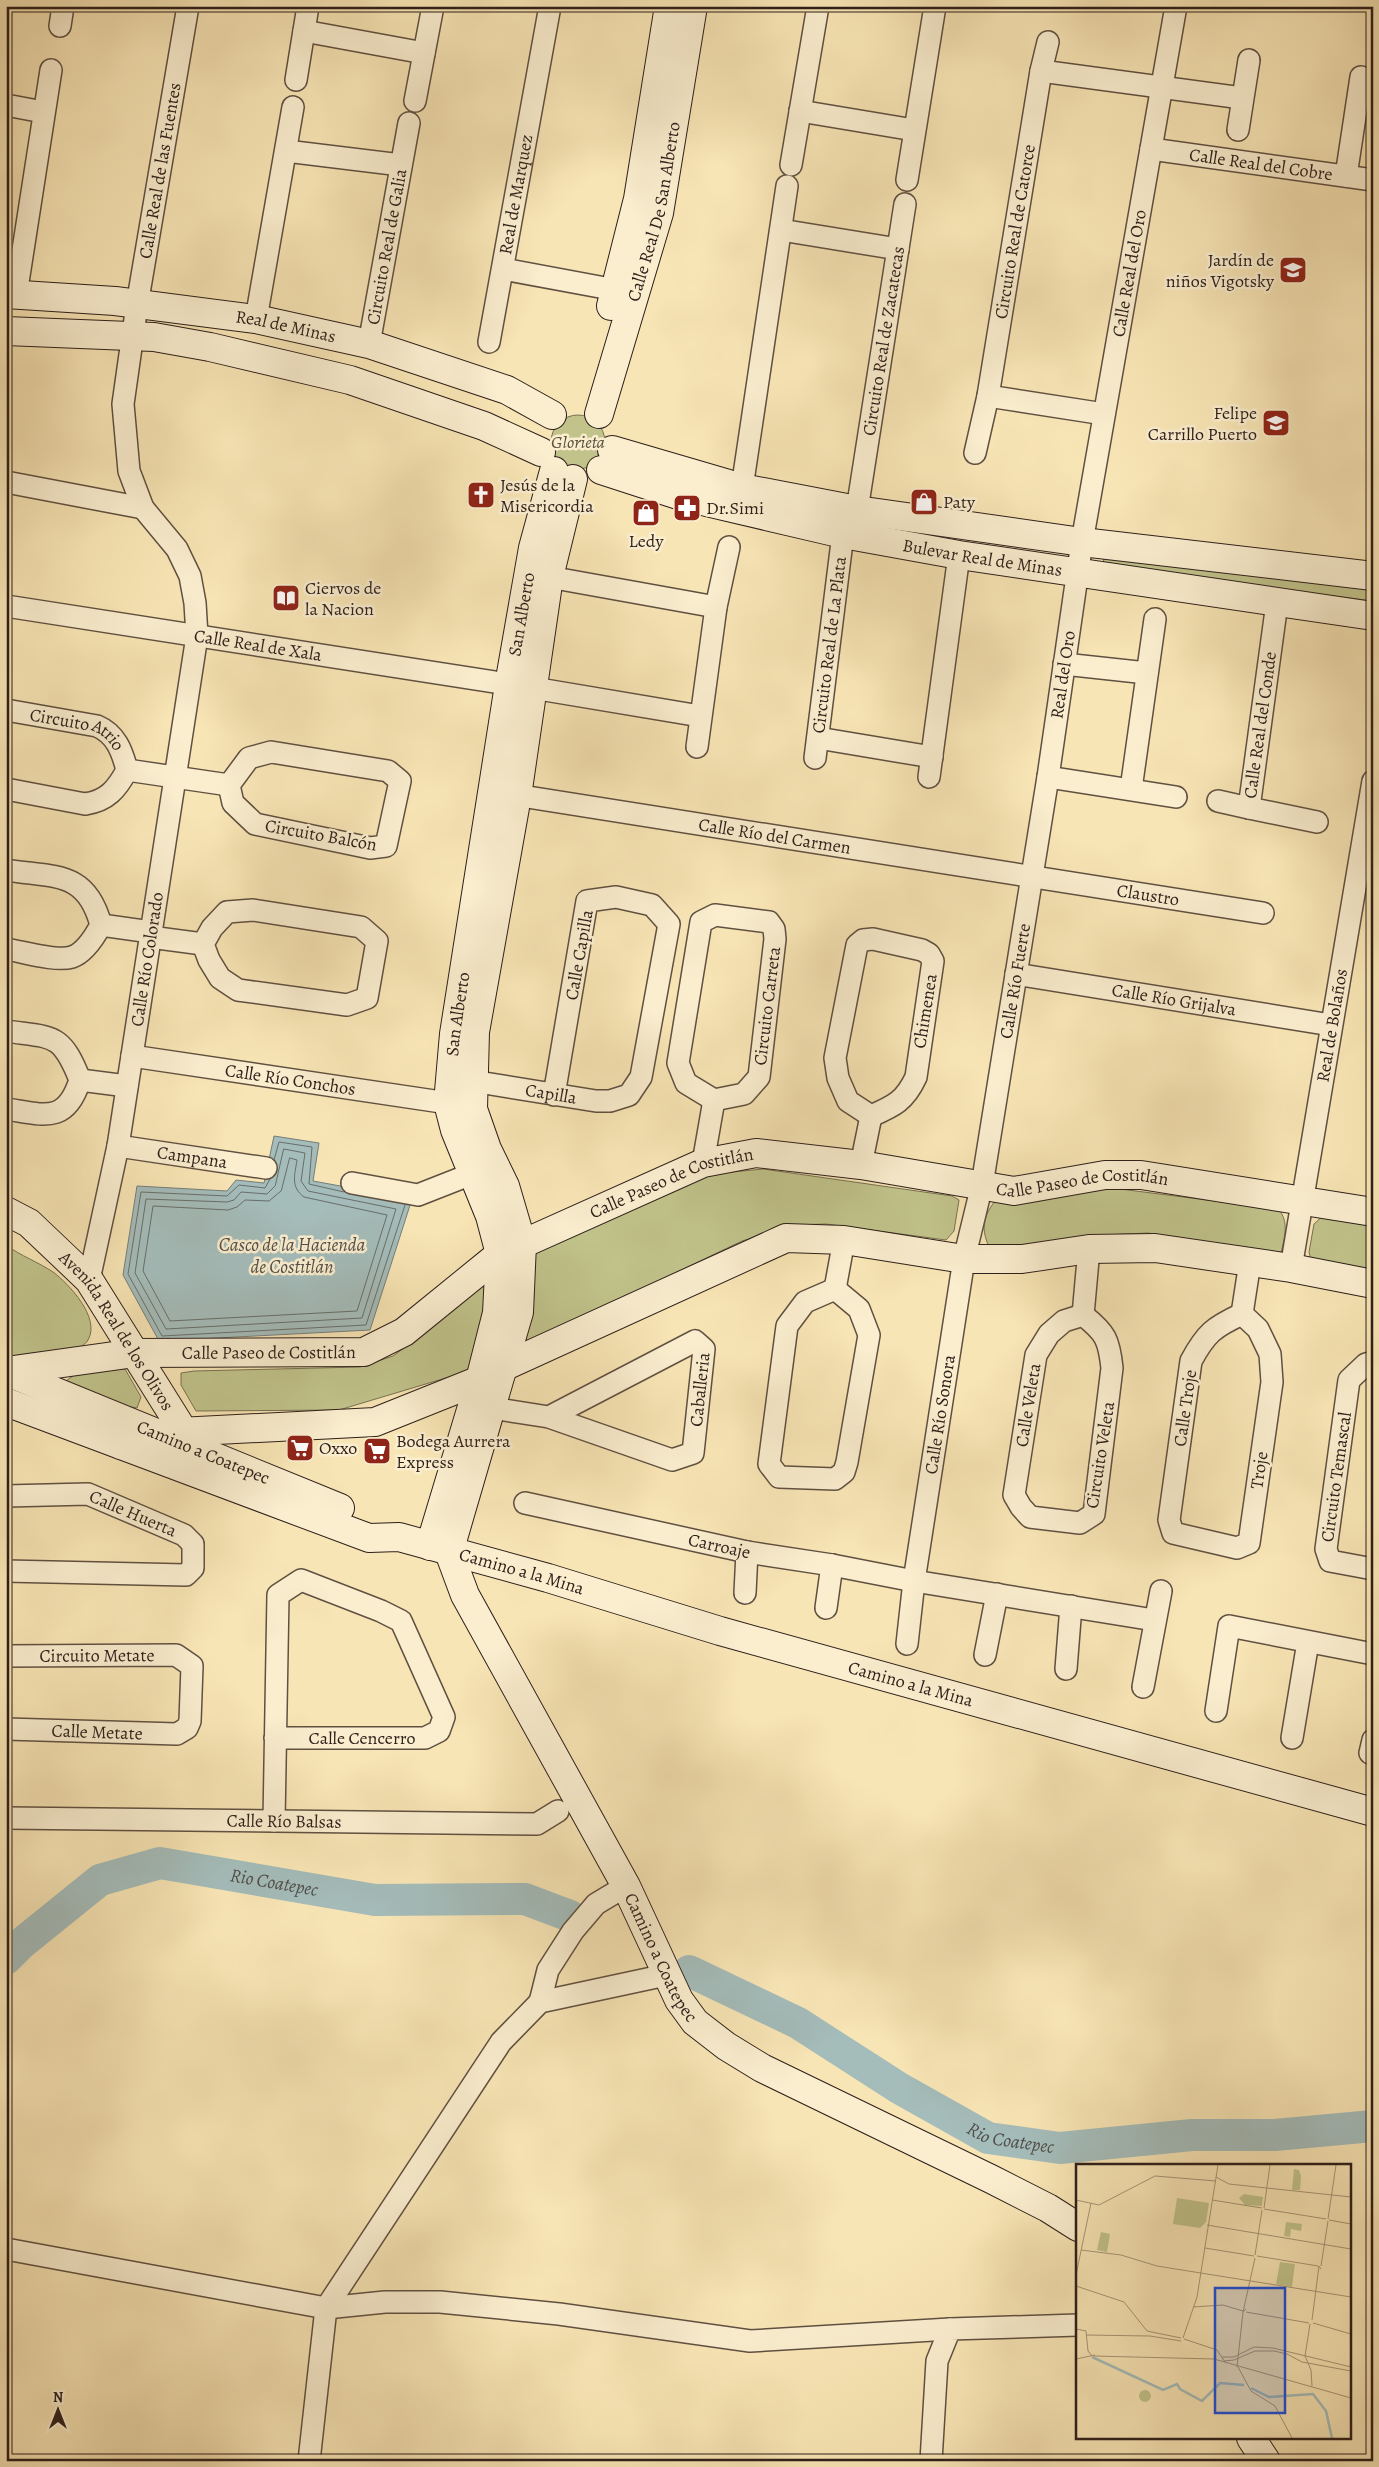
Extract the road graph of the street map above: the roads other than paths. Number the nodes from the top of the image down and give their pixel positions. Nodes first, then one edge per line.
1 (188, 6) edge
2 (308, 6) edge
3 (433, 6) edge
4 (550, 6) edge
5 (818, 6) edge
6 (935, 6) edge
7 (1176, 6) edge
8 (672, 7) edge
9 (304, 31) junction
10 (1048, 42) dead end
11 (424, 53) junction
12 (1249, 60) dead end
13 (51, 70) dead end
14 (1041, 71) junction
15 (1361, 77) dead end
16 (296, 80) dead end
17 (1162, 88) junction
18 (1242, 98) junction
19 (415, 101) dead end
20 (6, 105) edge
21 (293, 107) dead end
22 (800, 111) junction
23 (43, 112) junction
24 (409, 123) dead end
25 (914, 130) junction
26 (1238, 130) dead end
27 (1151, 149) junction
28 (286, 151) junction
29 (401, 165) junction
30 (791, 165) dead end
31 (1346, 176) junction
32 (907, 180) dead end
33 (1373, 180) edge
34 (787, 186) dead end
35 (905, 204) dead end
36 (781, 230) junction
37 (898, 249) junction
38 (503, 269) junction
39 (616, 290) junction
40 (11, 295) edge
41 (137, 305) junction
42 (256, 319) junction
43 (6, 331) edge
44 (134, 336) junction
45 (489, 342) dead end
46 (369, 344) junction
47 (988, 396) junction
48 (590, 410) junction
49 (1104, 414) junction
50 (552, 415) junction
51 (975, 453) dead end
52 (606, 460) junction
53 (556, 467) junction
54 (6, 482) edge
55 (742, 488) junction
56 (143, 508) junction
57 (857, 510) junction
58 (843, 534) junction
59 (1082, 542) junction
60 (729, 547) dead end
61 (959, 555) junction
62 (1078, 571) junction
63 (1373, 576) edge
64 (549, 577) junction
65 (1277, 603) junction
66 (6, 606) edge
67 (716, 607) junction
68 (1373, 616) edge
69 (1155, 619) dead end
70 (197, 636) junction
71 (1064, 664) junction
72 (1147, 673) junction
73 (521, 686) junction
74 (6, 710) edge
75 (700, 716) junction
76 (697, 747) dead end
77 (127, 770) junction
78 (1048, 777) junction
79 (175, 778) junction
80 (1373, 782) edge
81 (229, 785) junction
82 (6, 789) edge
83 (1130, 789) junction
84 (505, 793) junction
85 (1176, 796) dead end
86 (1218, 801) dead end
87 (1249, 808) junction
88 (1317, 822) dead end
89 (1369, 828) edge
90 (6, 870) edge
91 (1032, 876) junction
92 (1263, 913) dead end
93 (101, 925) junction
94 (151, 935) junction
95 (203, 944) junction
96 (6, 949) edge
97 (1016, 974) junction
98 (1331, 1025) junction
99 (6, 1031) edge
100 (132, 1056) junction
101 (80, 1080) junction
102 (472, 1081) junction
103 (127, 1086) junction
104 (554, 1095) junction
105 (629, 1095) joint
106 (714, 1100) junction
107 (448, 1103) junction
108 (6, 1109) edge
109 (870, 1116) junction
110 (118, 1146) junction
111 (703, 1163) junction
112 (860, 1165) junction
113 (266, 1168) dead end
114 (474, 1173) junction
115 (352, 1184) dead end
116 (982, 1185) junction
117 (1302, 1199) junction
118 (6, 1210) edge
119 (1373, 1212) edge
120 (844, 1240) junction
121 (511, 1249) junction
122 (1089, 1249) junction
123 (964, 1259) junction
124 (1250, 1262) junction
125 (1291, 1268) junction
126 (89, 1280) junction
127 (1373, 1284) edge
128 (835, 1289) junction
129 (1242, 1314) junction
130 (1083, 1315) junction
131 (135, 1353) junction
132 (1373, 1362) edge
133 (503, 1367) junction
134 (6, 1371) edge
135 (480, 1380) junction
136 (6, 1402) edge
137 (492, 1408) junction
138 (549, 1417) junction
139 (177, 1437) junction
140 (121, 1446) junction
141 (196, 1474) junction
142 (1014, 1495) joint
143 (6, 1496) edge
144 (525, 1502) dead end
145 (1169, 1520) joint
146 (399, 1537) junction
147 (439, 1549) junction
148 (747, 1552) junction
149 (832, 1565) junction
150 (1373, 1568) edge
151 (6, 1571) edge
152 (914, 1581) junction
153 (1161, 1591) dead end
154 (745, 1593) dead end
155 (997, 1594) junction
156 (1071, 1606) junction
157 (826, 1608) dead end
158 (1154, 1620) junction
159 (1308, 1642) junction
160 (907, 1644) dead end
161 (1373, 1654) edge
162 (985, 1655) dead end
163 (6, 1656) edge
164 (1066, 1669) dead end
165 (1143, 1687) dead end
166 (1216, 1710) dead end
167 (187, 1728) joint
168 (6, 1729) edge
169 (275, 1738) junction
170 (1292, 1738) dead end
171 (558, 1811) dead end
172 (1373, 1812) edge
173 (6, 1818) edge
174 (274, 1821) junction
175 (626, 1886) junction
176 (666, 1975) junction
177 (540, 2002) junction
178 (1076, 2226) edge
179 (6, 2249) edge
180 (326, 2308) junction
181 (1076, 2325) edge
182 (950, 2329) junction
183 (1252, 2440) edge
184 (309, 2461) edge
185 (931, 2461) edge
186 (1266, 2461) edge

1 - 41 street, Calle Real de las Fuentes
2 - 9 street
3 - 11 street
4 - 38 street, Real de Marquez
5 - 22 street
6 - 25 street
7 - 17 street, Calle Real del Oro
8 - 39 street, Calle Real De San Alberto
8 - 48 street, Calle Real De San Alberto
9 - 11 street
9 - 16 street
10 - 14 street, Circuito Real de Catorce
11 - 19 street
12 - 18 street
13 - 23 street
14 - 17 street
14 - 47 street, Circuito Real de Catorce
15 - 31 street
17 - 18 street
17 - 27 street, Calle Real del Oro
18 - 26 street
20 - 23 street
21 - 28 street
22 - 25 street
22 - 30 street
23 - 40 street
24 - 29 street
25 - 32 street
27 - 31 street, Calle Real del Cobre
27 - 49 street, Calle Real del Oro
28 - 29 street, Circuito Real de Galia
28 - 42 street
29 - 46 street, Circuito Real de Galia
31 - 33 street, Calle Real del Cobre
34 - 36 street
35 - 37 street
36 - 37 street, Circuito Real de Zacatecas
36 - 55 street
37 - 57 street, Circuito Real de Zacatecas
38 - 39 street, Real de Marquez
38 - 45 street
39 - 48 street, Calle Real De San Alberto
40 - 41 street, Real de Minas
41 - 42 street, Real de Minas
41 - 44 street, Calle Real de las Fuentes
42 - 46 street, Real de Minas
43 - 44 street, Real de Minas
44 - 53 street, Real de Minas
44 - 56 street, Calle Real de las Fuentes
46 - 50 street, Real de Minas
47 - 49 street
47 - 51 street, Circuito Real de Catorce
48 - 50 street
48 - 52 street
49 - 59 street, Calle Real del Oro
50 - 53 street
52 - 53 street
52 - 55 street, Bulevar Real de Minas
52 - 58 street, Bulevar Real de Minas
53 - 64 street, San Alberto
53 - 73 street, San Alberto
54 - 56 street
55 - 57 street, Bulevar Real de Minas
56 - 70 street, Calle Río Colorado
57 - 59 street, Bulevar Real de Minas
58 - 61 street, Bulevar Real de Minas
58 - 61 street, Circuito Real de La Plata
59 - 62 street, Real del Oro
59 - 63 street, Bulevar Real de Minas
60 - 67 street
61 - 62 street, Bulevar Real de Minas
62 - 65 street, Bulevar Real de Minas
62 - 71 street, Real del Oro
64 - 67 street
64 - 73 street, San Alberto
65 - 68 street, Bulevar Real de Minas
65 - 87 street, Calle Real del Conde
66 - 70 street, Calle Real de Xala
67 - 75 street
69 - 72 street
70 - 73 street, Calle Real de Xala
70 - 79 street, Calle Río Colorado
71 - 72 street
71 - 78 street, Real del Oro
72 - 83 street
73 - 75 street, Calle Real de Xala
73 - 84 street, San Alberto
74 - 77 street, Circuito Atrio
75 - 76 street
77 - 79 street, Circuito Atrio
77 - 82 street, Circuito Atrio
78 - 83 street
78 - 91 street, Calle Río Fuerte
79 - 81 street
79 - 94 street, Calle Río Colorado
80 - 89 street, Real de Bolaños
81 - 81 street, Circuito Balcón
83 - 85 street
84 - 91 street, Calle Río del Carmen
84 - 102 street, San Alberto
84 - 107 street, San Alberto
86 - 87 street
87 - 88 street, Calle Real del Conde
89 - 98 street, Real de Bolaños
90 - 93 street
91 - 92 street, Claustro
91 - 97 street, Calle Río Fuerte
93 - 94 street
93 - 96 street
94 - 95 street
94 - 100 street, Calle Río Colorado
95 - 95 street
97 - 98 street, Calle Río Grijalva
97 - 116 street, Calle Río Fuerte
98 - 117 street, Real de Bolaños
99 - 101 street
100 - 103 street, Calle Río Colorado
100 - 107 street, Calle Río Conchos
101 - 103 street
101 - 108 street
102 - 104 street, Capilla
102 - 121 street, San Alberto
103 - 110 street, Calle Río Colorado
104 - 105 street, Capilla
104 - 105 street, Calle Capilla
106 - 106 street, Circuito Carreta
106 - 111 street
107 - 114 street, San Alberto
109 - 109 street, Chimenea
109 - 112 street
110 - 113 street, Campana
110 - 126 street, Calle Río Colorado
111 - 112 street, Calle Paseo de Costitlán
111 - 121 street, Calle Paseo de Costitlán
112 - 116 street, Calle Paseo de Costitlán
114 - 115 street
114 - 121 street, San Alberto
116 - 117 street, Calle Paseo de Costitlán
116 - 123 street, Calle Río Sonora
117 - 119 street, Calle Paseo de Costitlán
117 - 125 street, Real de Bolaños
118 - 126 street, Avenida Real de los Olivos
120 - 123 street
120 - 128 street
120 - 133 street
121 - 131 street, Calle Paseo de Costitlán
121 - 133 street, San Alberto
121 - 135 street, San Alberto
122 - 123 street
122 - 124 street
122 - 130 street
123 - 152 street, Calle Río Sonora
124 - 125 street
124 - 129 street
125 - 127 street
126 - 131 street, Avenida Real de los Olivos
128 - 128 street
129 - 145 street, Calle Troje
129 - 145 street, Troje
130 - 142 street, Calle Veleta
130 - 142 street, Circuito Veleta
131 - 134 street, Calle Paseo de Costitlán
131 - 139 street, Avenida Real de los Olivos
132 - 150 street, Circuito Temascal
133 - 135 street
133 - 137 street, San Alberto
134 - 139 street, Camino a Coatepec
135 - 139 street
135 - 147 street, San Alberto
136 - 140 street, Camino a Coatepec
137 - 138 street, Caballeria
137 - 147 street, San Alberto
138 - 138 street, Caballeria
139 - 140 street
139 - 141 street, Avenida Real de los Olivos
139 - 146 street, Camino a Coatepec
140 - 141 street, Camino a Coatepec
141 - 146 street, Camino a Coatepec
143 - 151 street, Calle Huerta
144 - 148 street, Carroaje
146 - 147 street, Camino a Coatepec
147 - 172 street, Camino a la Mina
147 - 175 street, Camino a Coatepec
148 - 149 street, Carroaje
148 - 154 street
149 - 152 street, Carroaje
149 - 157 street
152 - 155 street, Carroaje
152 - 160 street, Calle Río Sonora
153 - 158 street
155 - 156 street, Carroaje
155 - 162 street
156 - 158 street, Carroaje
156 - 164 street
158 - 165 street
159 - 161 street
159 - 166 street
159 - 170 street
163 - 167 street, Circuito Metate
167 - 168 street, Calle Metate
169 - 169 street, Calle Cencerro
169 - 174 street, Calle Cencerro
171 - 174 street, Calle Río Balsas
173 - 174 street, Calle Río Balsas
175 - 176 street, Camino a Coatepec
175 - 177 street
176 - 177 street
176 - 178 street, Camino a Coatepec
177 - 180 street
179 - 180 street
180 - 182 street
180 - 184 street
181 - 182 street
182 - 185 street
183 - 186 street

